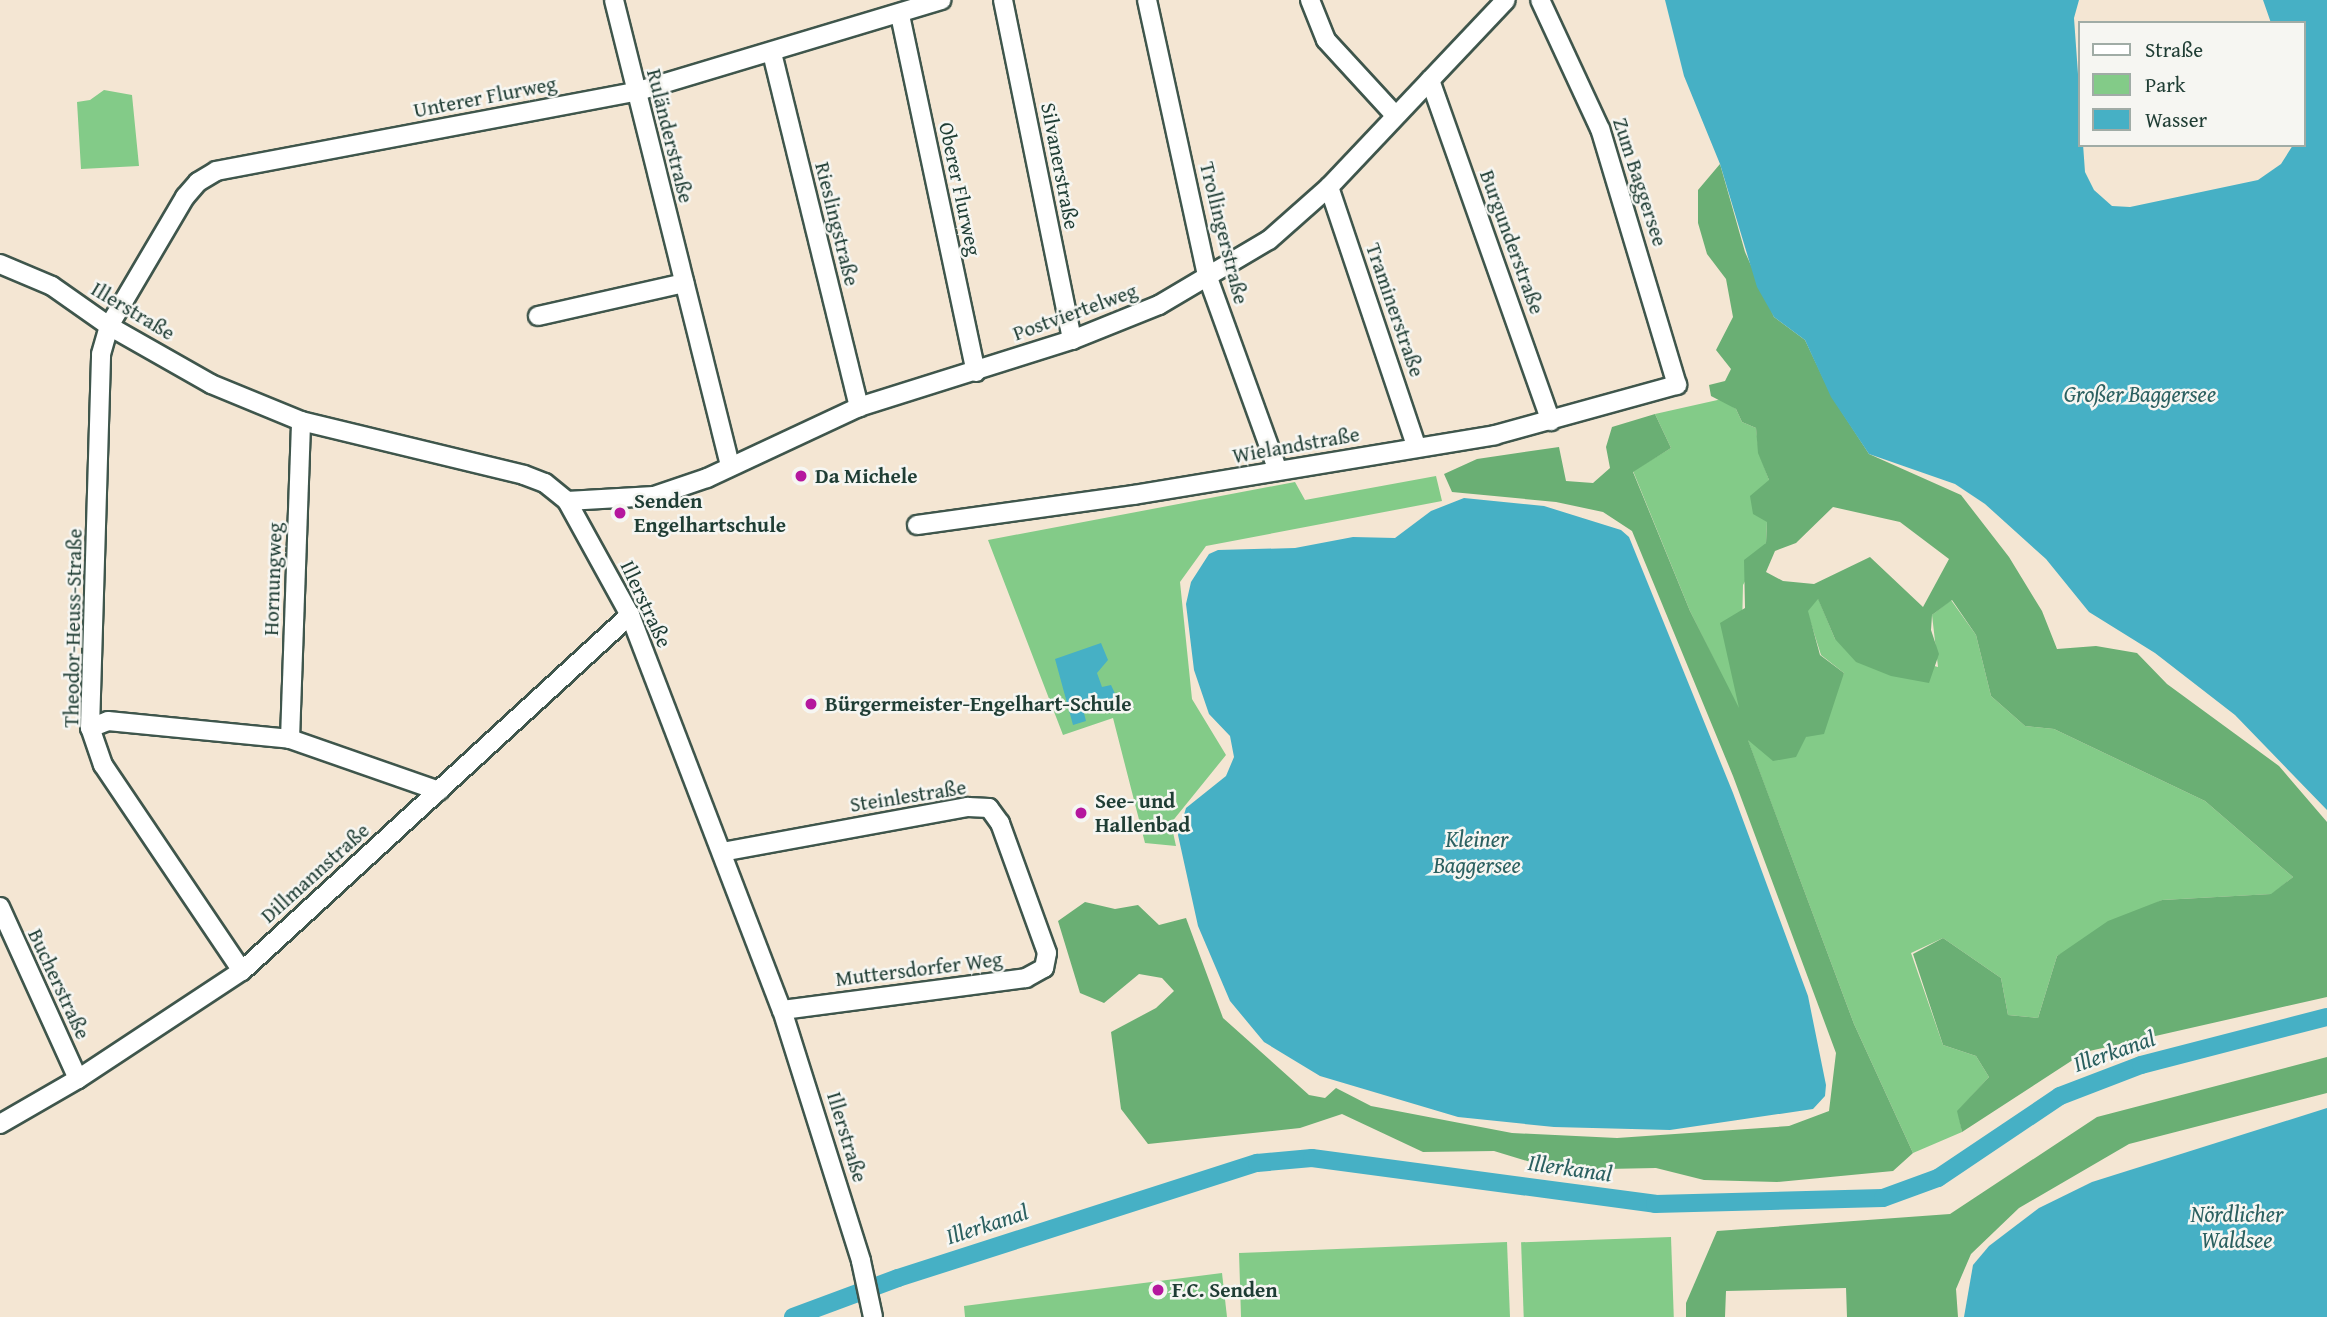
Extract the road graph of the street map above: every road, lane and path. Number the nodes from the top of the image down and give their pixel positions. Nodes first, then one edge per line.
1 (614, 0) edge
2 (942, 0) edge
3 (1003, 0) edge
4 (1147, 0) edge
5 (1310, 0) edge
6 (1506, 0) edge
7 (1539, 0) edge
8 (900, 15) junction
9 (772, 53) junction
10 (1430, 80) junction
11 (635, 92) junction
12 (1396, 116) junction
13 (1329, 187) junction
14 (0, 264) edge
15 (1207, 275) junction
16 (684, 283) junction
17 (537, 316) dead end
18 (109, 326) junction
19 (1072, 340) junction
20 (976, 372) junction
21 (1677, 385) joint
22 (859, 407) junction
23 (301, 421) junction
24 (1551, 421) junction
25 (1417, 448) junction
26 (730, 466) junction
27 (1278, 471) junction
28 (567, 501) junction
29 (917, 525) dead end
30 (630, 615) junction
31 (90, 728) junction
32 (290, 739) junction
33 (439, 791) junction
34 (722, 852) junction
35 (0, 907) edge
36 (1046, 953) joint
37 (242, 971) junction
38 (782, 1010) junction
39 (78, 1079) junction
40 (0, 1124) edge
41 (873, 1315) edge

1 - 11 street, Ruländerstraße
2 - 8 street, Unterer Flurweg
3 - 19 street, Silvanerstraße
4 - 15 street, Trollingerstraße
5 - 12 street
6 - 10 street, Postviertelweg
7 - 21 street, Zum Baggersee
8 - 9 street, Unterer Flurweg
8 - 20 street, Oberer Flurweg
9 - 11 street, Unterer Flurweg
9 - 22 street, Rieslingstraße
10 - 12 street, Postviertelweg
10 - 24 street, Burgunderstraße
11 - 16 street, Ruländerstraße
11 - 18 street, Unterer Flurweg
12 - 13 street, Postviertelweg
13 - 15 street, Postviertelweg
13 - 25 street, Traminerstraße
14 - 18 street, Illerstraße
15 - 19 street, Postviertelweg
15 - 27 street, Trollingerstraße
16 - 17 street
16 - 26 street, Ruländerstraße
18 - 23 street, Illerstraße
18 - 31 street, Theodor-Heuss-Straße
19 - 20 street, Postviertelweg
20 - 22 street, Postviertelweg
21 - 24 street, Wielandstraße
22 - 26 street, Postviertelweg
23 - 28 street, Illerstraße
23 - 32 street, Hornungweg
24 - 25 street, Wielandstraße
25 - 27 street, Wielandstraße
26 - 28 street, Postviertelweg
27 - 29 street, Wielandstraße
28 - 30 street, Illerstraße
30 - 33 street, Dillmannstraße
30 - 34 street, Illerstraße
31 - 32 street
31 - 37 street, Theodor-Heuss-Straße
32 - 33 street
33 - 37 street, Dillmannstraße
34 - 36 street, Steinlestraße
34 - 38 street, Illerstraße
35 - 39 street, Bucherstraße
36 - 38 street, Muttersdorfer Weg
37 - 39 street, Dillmannstraße
38 - 41 street, Illerstraße
39 - 40 street, Dillmannstraße

